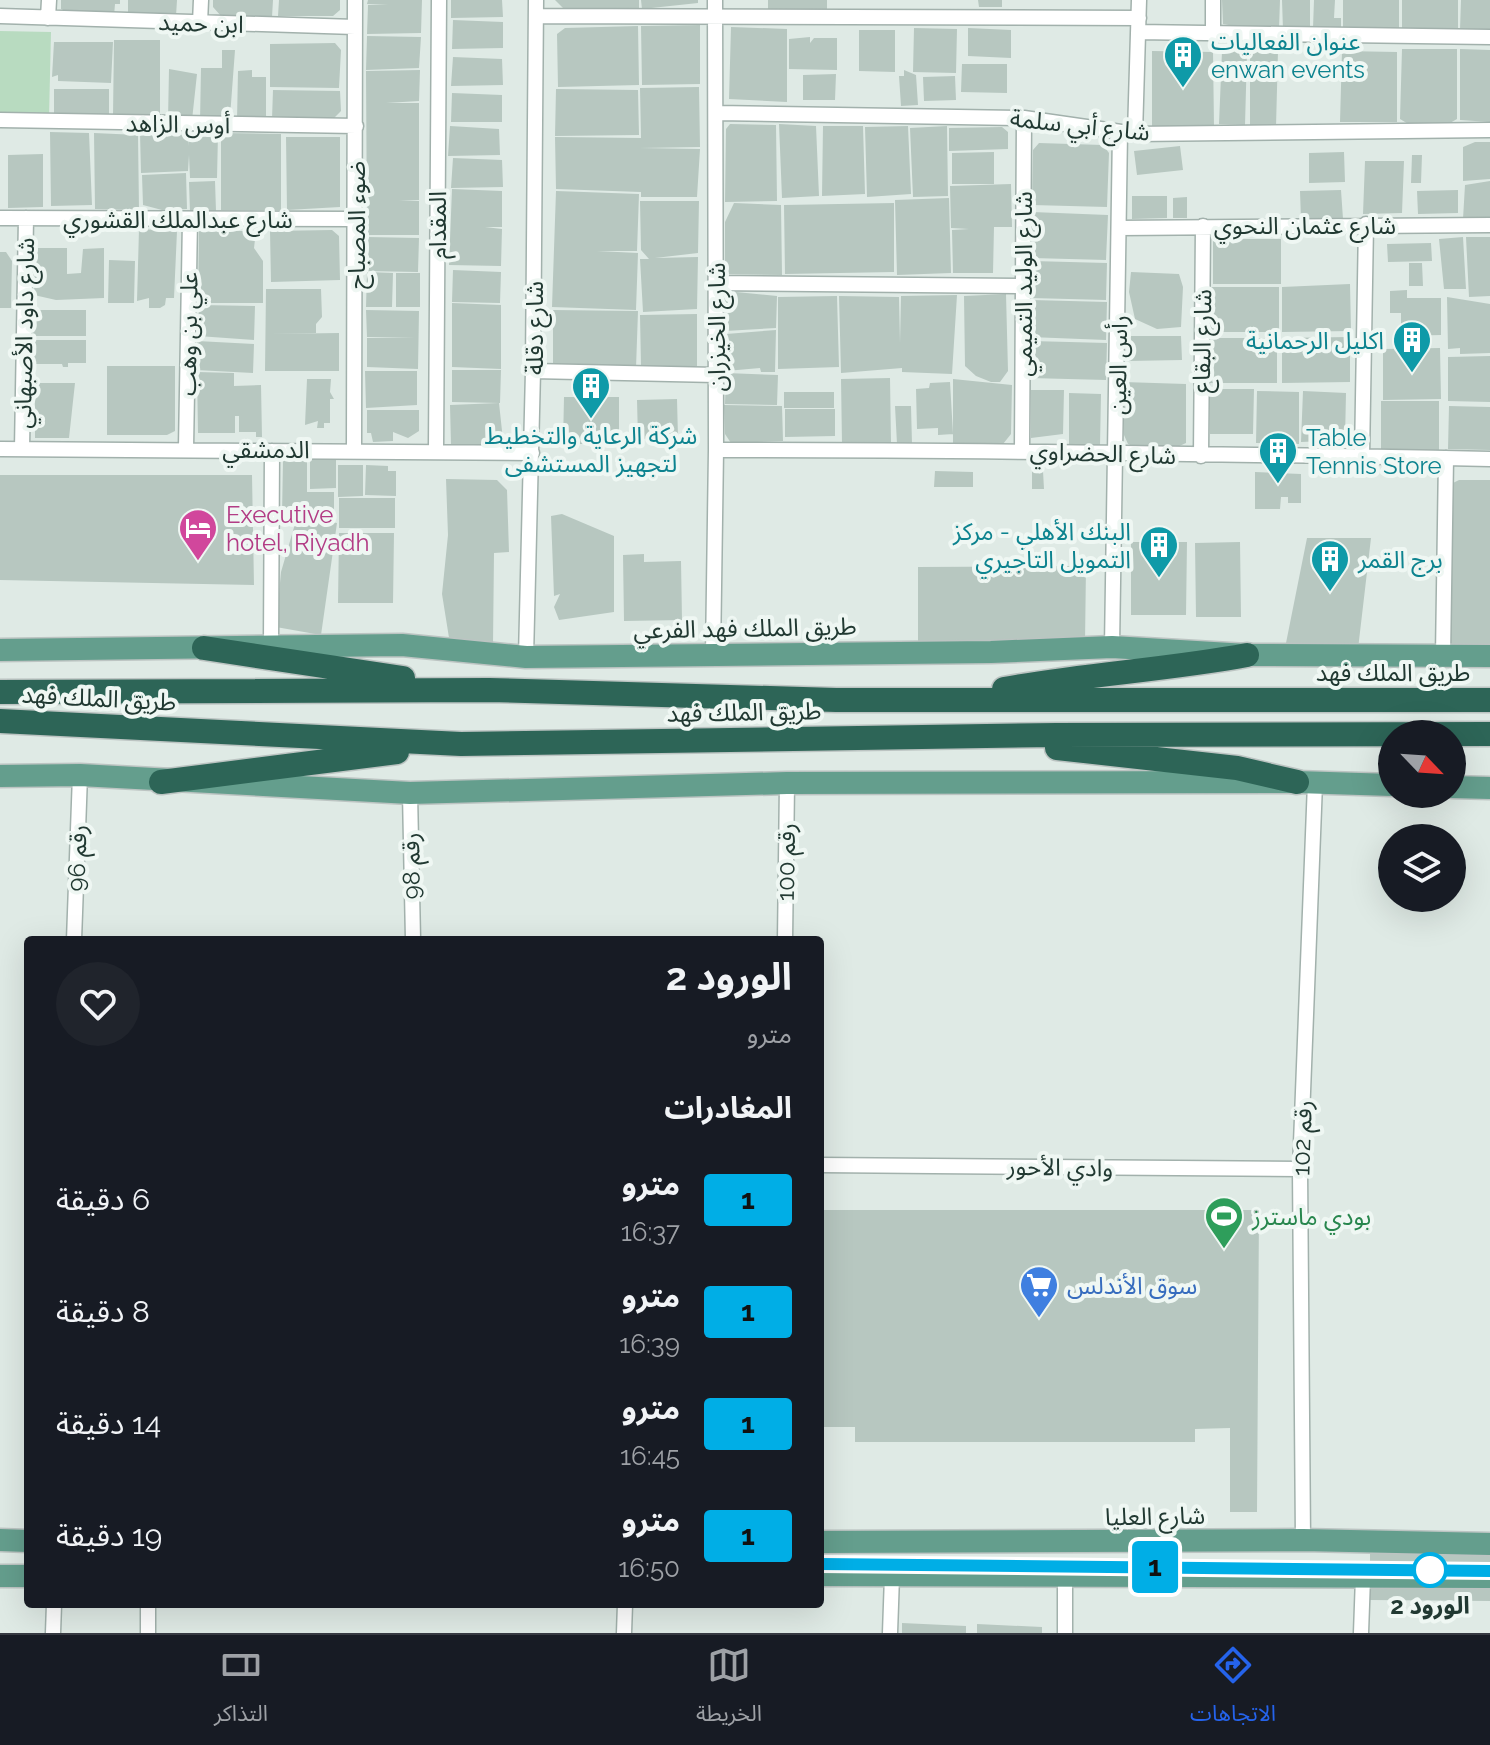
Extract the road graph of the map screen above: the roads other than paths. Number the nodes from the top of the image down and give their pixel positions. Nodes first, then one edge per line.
1 (49, 0) edge
2 (201, 0) edge
3 (355, 0) edge
4 (439, 0) edge
5 (536, 0) edge
6 (715, 0) edge
7 (1139, 0) edge
8 (1213, 0) edge
9 (0, 16) edge
10 (536, 16) junction
11 (715, 17) junction
12 (48, 18) junction
13 (200, 23) junction
14 (1139, 25) junction
15 (355, 27) junction
16 (1213, 35) junction
17 (1490, 37) edge
18 (717, 113) junction
19 (1024, 118) junction
20 (0, 120) edge
21 (356, 126) junction
22 (1490, 130) edge
23 (1127, 133) junction
24 (0, 218) edge
25 (26, 218) junction
26 (356, 219) junction
27 (190, 220) junction
28 (1366, 224) junction
29 (1490, 225) edge
30 (1203, 226) junction
31 (1119, 228) junction
32 (715, 283) junction
33 (1022, 286) junction
34 (533, 371) junction
35 (716, 375) junction
36 (186, 448) junction
37 (0, 449) edge
38 (22, 449) junction
39 (354, 449) junction
40 (436, 450) junction
41 (716, 450) junction
42 (1022, 450) junction
43 (272, 451) junction
44 (532, 453) junction
45 (1117, 454) junction
46 (1201, 456) junction
47 (1362, 457) junction
48 (1446, 458) junction
49 (1490, 459) edge
50 (271, 646) junction
51 (1112, 647) junction
52 (204, 648) junction
53 (0, 650) edge
54 (713, 655) junction
55 (1247, 655) junction
56 (1443, 656) junction
57 (1490, 656) edge
58 (526, 657) junction
59 (489, 690) junction
60 (0, 692) edge
61 (942, 699) junction
62 (1490, 700) edge
63 (0, 721) edge
64 (1490, 734) edge
65 (1035, 736) junction
66 (461, 744) junction
67 (80, 775) junction
68 (0, 776) edge
69 (161, 782) junction
70 (1306, 782) junction
71 (787, 783) junction
72 (1378, 785) edge
73 (1466, 787) edge
74 (1490, 788) edge
75 (410, 793) junction
76 (74, 936) edge
77 (413, 936) edge
78 (785, 936) edge
79 (824, 1165) edge
80 (1300, 1169) junction
81 (0, 1540) edge
82 (1303, 1540) junction
83 (24, 1541) edge
84 (824, 1542) edge
85 (911, 1544) junction
86 (1490, 1544) edge
87 (1065, 1574) junction
88 (824, 1575) edge
89 (0, 1576) edge
90 (24, 1576) edge
91 (892, 1576) junction
92 (925, 1576) junction
93 (1363, 1577) junction
94 (1490, 1577) edge
95 (54, 1608) edge
96 (148, 1608) edge
97 (625, 1608) edge
98 (53, 1633) edge
99 (148, 1633) edge
100 (624, 1633) edge
101 (890, 1633) edge
102 (1065, 1633) edge
103 (1361, 1633) edge

1 - 12 street
2 - 13 street
3 - 15 street, ضوء المصباح
4 - 40 street, المقدام
5 - 10 street, شارع دقلة
6 - 11 street, شارع الخيزران
7 - 14 street, رأس العين
8 - 16 street
9 - 12 street, ابن حميد
10 - 11 street
10 - 34 street, شارع دقلة
11 - 14 street
11 - 18 street, شارع الخيزران
12 - 13 street, ابن حميد
13 - 15 street, ابن حميد
14 - 16 street
14 - 23 street, رأس العين
15 - 21 street, ضوء المصباح
16 - 17 street
18 - 19 street, شارع أبي سلمة
18 - 32 street, شارع الخيزران
19 - 23 street, شارع أبي سلمة
19 - 33 street, شارع الوليد التميمي
20 - 21 street, أوس الزاهد
21 - 26 street, ضوء المصباح
22 - 23 street, شارع أبي سلمة
23 - 31 street, رأس العين
24 - 25 street, شارع عبدالملك القشوري
25 - 27 street, شارع عبدالملك القشوري
25 - 38 street, شارع داود الأصبهاني
26 - 27 street, شارع عبدالملك القشوري
26 - 39 street, ضوء المصباح
27 - 36 street, علي بن وهب
28 - 29 street, شارع عثمان النحوي
28 - 30 street, شارع عثمان النحوي
28 - 47 street
30 - 31 street, شارع عثمان النحوي
30 - 46 street, شارع البقاع
31 - 45 street, رأس العين
32 - 33 street
32 - 35 street, شارع الخيزران
33 - 42 street, شارع الوليد التميمي
34 - 35 street
34 - 44 street, شارع دقلة
35 - 41 street, شارع الخيزران
36 - 38 street, الدمشقي
36 - 43 street, الدمشقي
37 - 38 street, الدمشقي
39 - 40 street, الدمشقي
39 - 43 street, الدمشقي
40 - 44 street, الدمشقي
41 - 42 street, شارع الحضراوي
41 - 54 street, شارع الخيزران
42 - 45 street, شارع الحضراوي
43 - 50 street
44 - 58 street, شارع دقلة
45 - 46 street, شارع الحضراوي
45 - 51 street, رأس العين
46 - 47 street, شارع الحضراوي
47 - 48 street, شارع الحضراوي
48 - 49 street, شارع الحضراوي
48 - 56 street
50 - 52 main road, طريق الملك فهد الفرعي
50 - 58 main road, طريق الملك فهد الفرعي
51 - 54 main road, طريق الملك فهد الفرعي
51 - 55 main road, طريق الملك فهد الفرعي
52 - 53 main road, طريق الملك فهد الفرعي
52 - 59 highway
54 - 58 main road, طريق الملك فهد الفرعي
55 - 56 main road, طريق الملك فهد الفرعي
55 - 61 highway
56 - 57 main road, طريق الملك فهد الفرعي
59 - 60 highway, طريق الملك فهد
59 - 61 highway, طريق الملك فهد
61 - 62 highway, طريق الملك فهد
63 - 66 highway, طريق الملك فهد
64 - 65 highway, طريق الملك فهد
65 - 66 highway, طريق الملك فهد
65 - 70 highway
66 - 69 highway
67 - 68 main road
67 - 69 main road
67 - 76 street, رقم 96
69 - 75 main road
70 - 71 main road
70 - 72 main road
70 - 80 street, رقم 102
71 - 75 main road
71 - 78 street, رقم 100
73 - 74 main road
75 - 77 street, رقم 98
79 - 80 street, وادي الأحور
80 - 82 street, رقم 102
81 - 83 main road
82 - 85 main road, شارع العليا
82 - 86 main road, شارع العليا
84 - 85 main road, شارع العليا
85 - 92 main road
87 - 92 main road
87 - 93 main road
87 - 102 street
88 - 91 main road
89 - 90 main road
91 - 92 main road
91 - 101 street
93 - 94 main road
93 - 103 street
95 - 98 street
96 - 99 street
97 - 100 street

